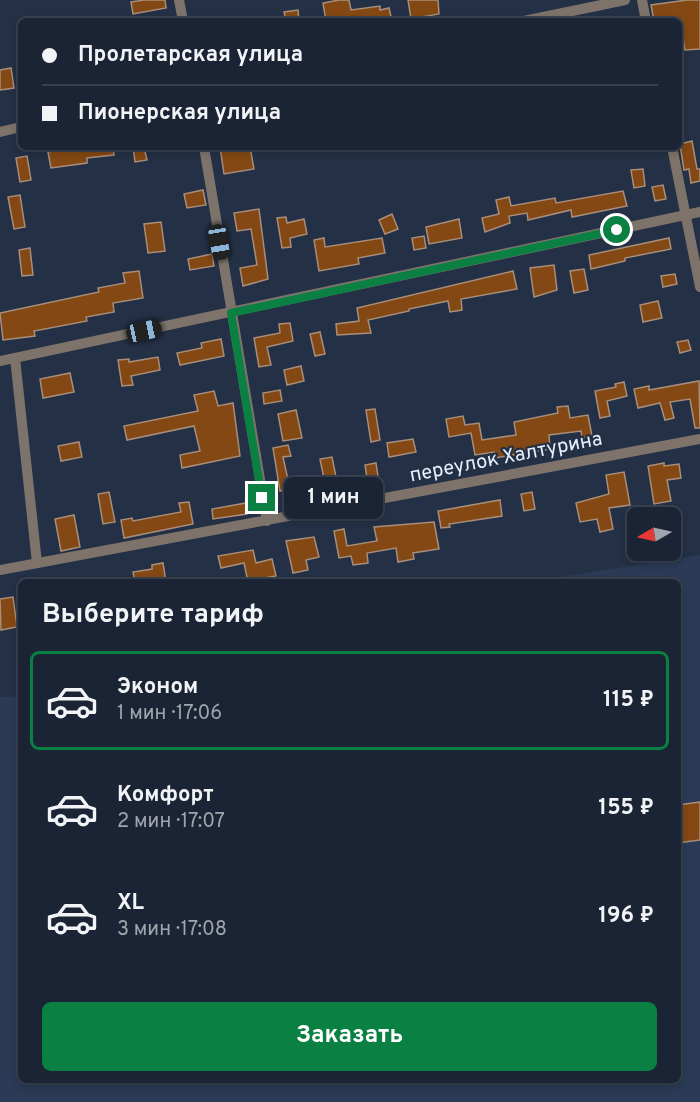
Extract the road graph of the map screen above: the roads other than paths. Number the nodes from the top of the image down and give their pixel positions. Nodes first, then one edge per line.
1 (179, 0) edge
2 (625, 0) edge
3 (642, 0) edge
4 (182, 18) edge
5 (538, 18) edge
6 (645, 18) edge
7 (18, 128) edge
8 (0, 132) edge
9 (204, 150) edge
10 (673, 150) edge
11 (700, 212) edge
12 (686, 215) junction
13 (700, 287) edge
14 (231, 313) junction
15 (15, 358) junction
16 (0, 361) edge
17 (700, 439) edge
18 (267, 521) junction
19 (36, 564) junction
20 (0, 570) edge

1 - 4 street
2 - 5 street
3 - 6 street
7 - 8 street
9 - 14 street
10 - 12 street
11 - 12 street
12 - 13 street
12 - 14 street
14 - 15 street
14 - 18 street
15 - 16 street
15 - 19 street
17 - 18 street, переулок Халтурина
18 - 19 street, переулок Халтурина
19 - 20 street, переулок Халтурина

